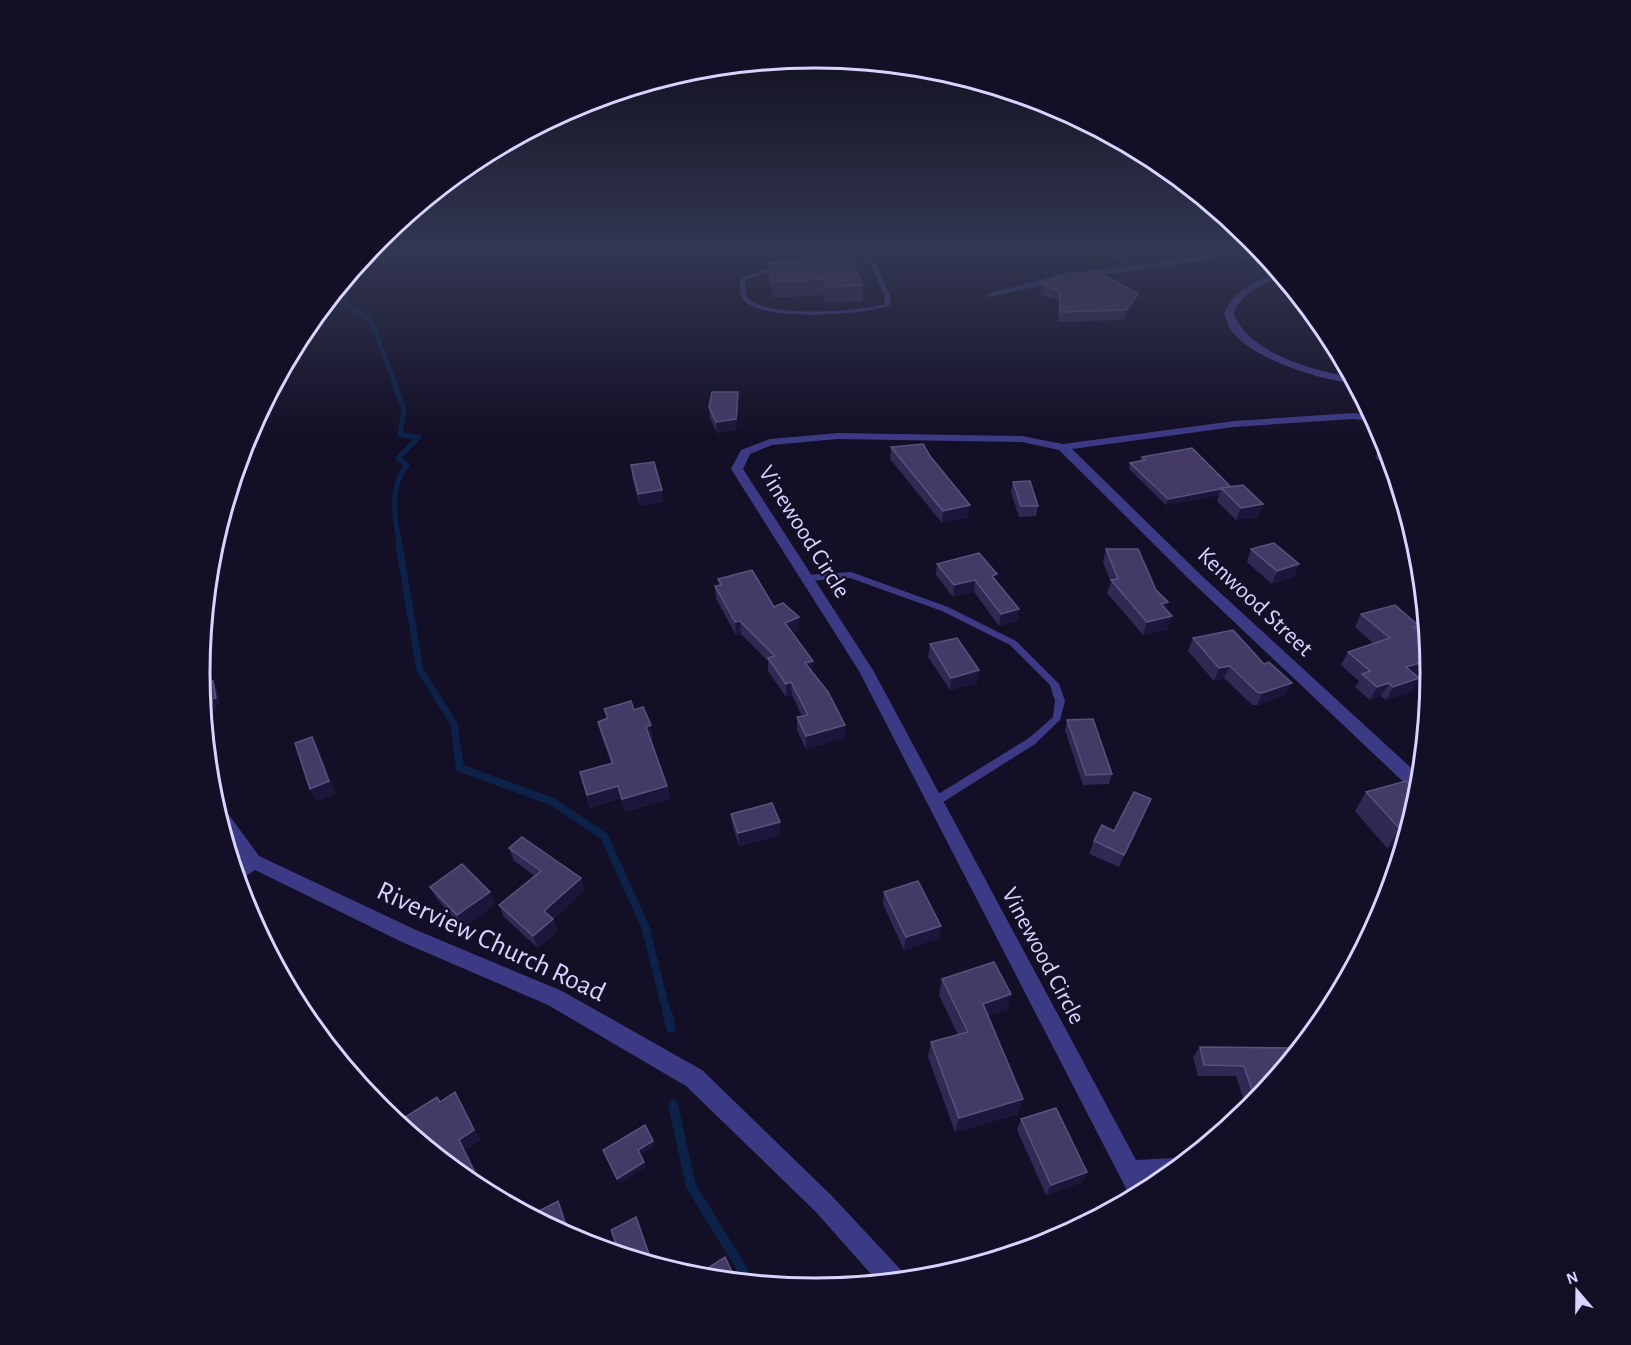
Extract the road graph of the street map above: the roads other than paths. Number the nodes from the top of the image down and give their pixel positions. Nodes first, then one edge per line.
1 (803, 312) edge
2 (832, 312) edge
3 (1230, 312) edge
4 (1343, 378) edge
5 (1363, 417) edge
6 (1063, 447) junction
7 (806, 578) junction
8 (1411, 778) edge
9 (936, 801) junction
10 (235, 841) edge
11 (243, 855) edge
12 (1160, 1170) edge
13 (1132, 1172) junction
14 (1137, 1185) edge
15 (886, 1273) edge

1 - 2 lane
3 - 4 street
5 - 6 street, Vinewood Circle
6 - 7 street, Vinewood Circle
6 - 8 street, Kenwood Street
7 - 9 street, Vinewood Circle
7 - 9 lane
9 - 13 street, Vinewood Circle
10 - 11 street, Riverview Church Road
11 - 15 street, Riverview Church Road
12 - 13 street
13 - 14 street, Vinewood Circle

